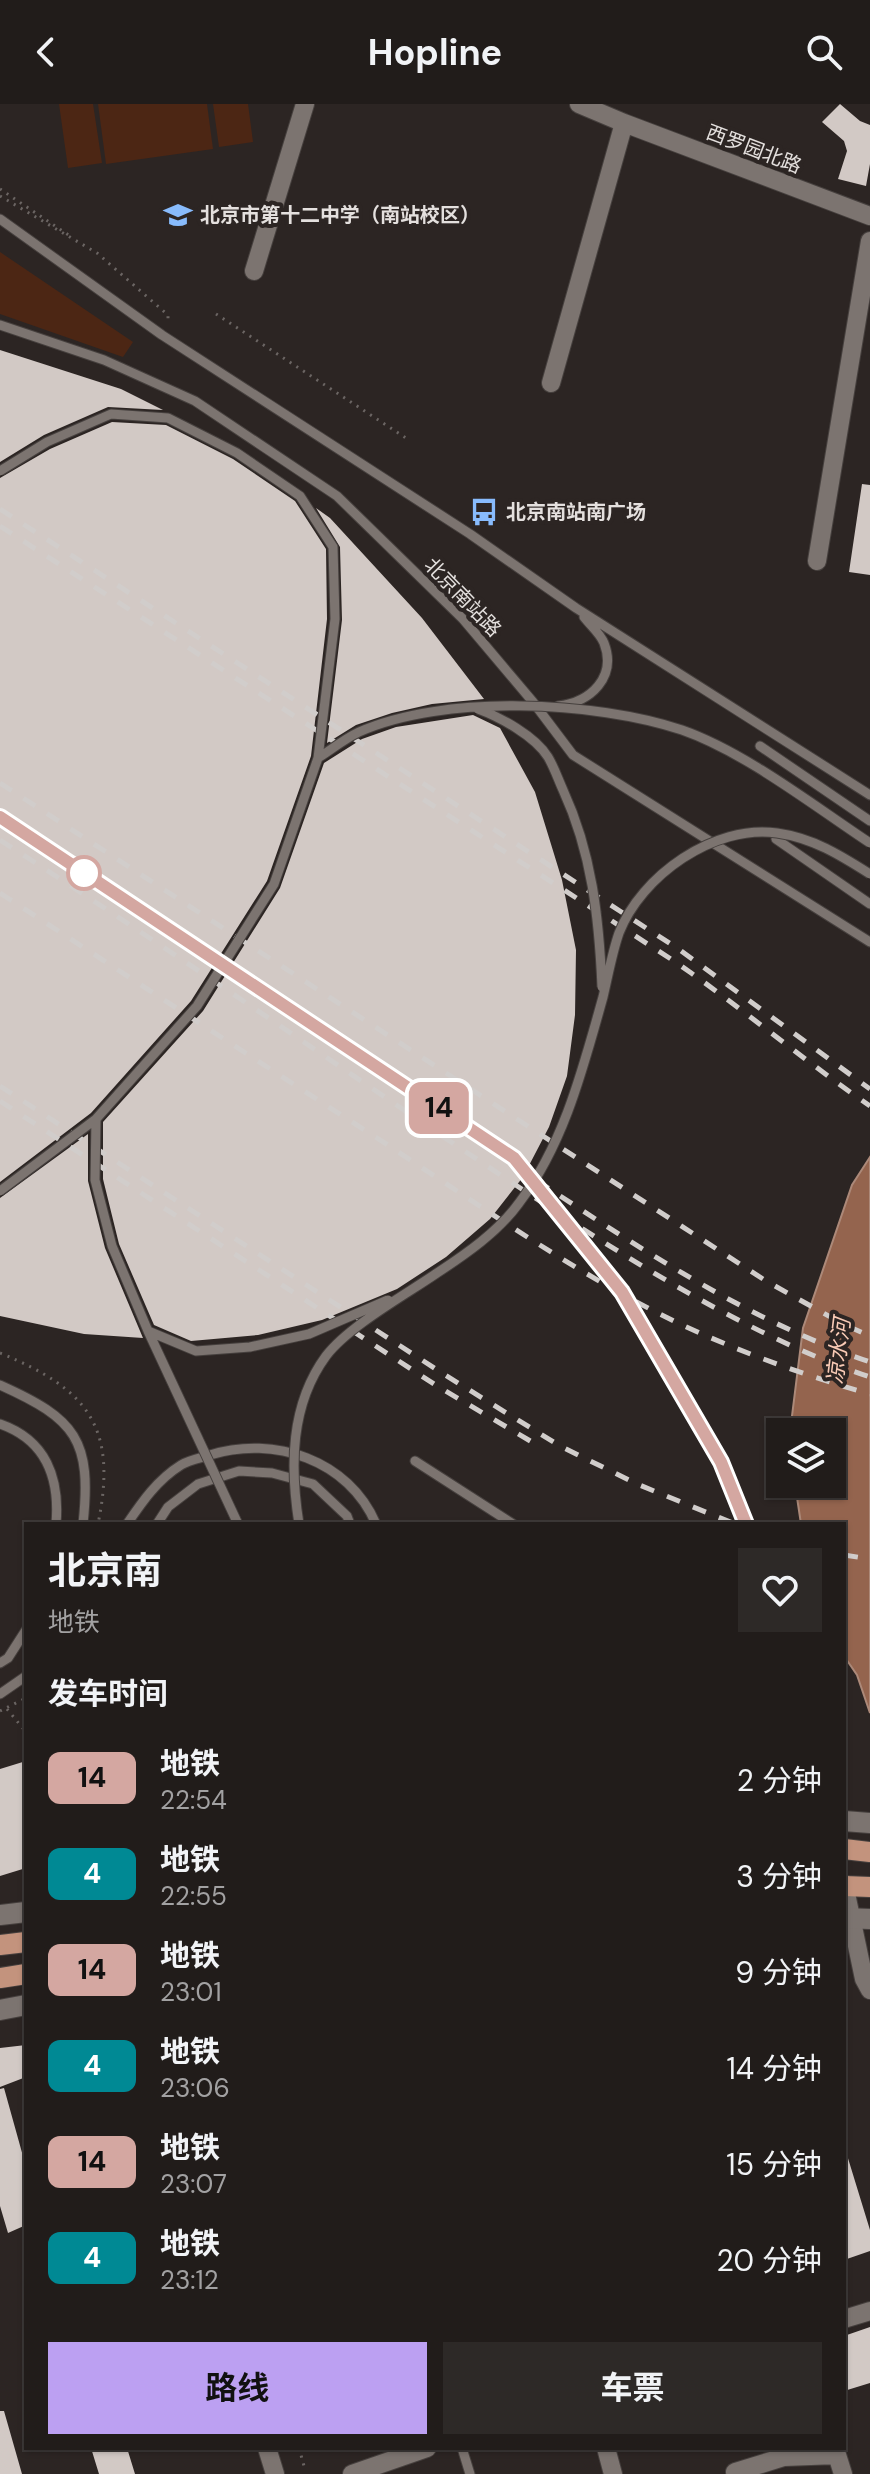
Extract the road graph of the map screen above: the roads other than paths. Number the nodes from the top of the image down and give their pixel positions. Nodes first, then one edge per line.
1 (305, 104) edge
2 (579, 104) edge
3 (624, 123) junction
4 (870, 216) edge
5 (0, 219) edge
6 (870, 241) edge
7 (254, 271) dead end
8 (0, 325) edge
9 (551, 383) dead end
10 (0, 471) edge
11 (817, 561) dead end
12 (576, 608) junction
13 (533, 702) junction
14 (471, 707) junction
15 (760, 746) dead end
16 (318, 758) junction
17 (870, 795) edge
18 (870, 821) edge
19 (776, 839) dead end
20 (870, 843) edge
21 (870, 874) edge
22 (870, 904) edge
23 (870, 942) edge
24 (602, 998) junction
25 (96, 1119) junction
26 (0, 1191) edge
27 (411, 1290) junction
28 (148, 1331) junction
29 (0, 1385) edge
30 (0, 1424) edge
31 (415, 1461) dead end
32 (56, 1522) edge
33 (83, 1522) edge
34 (128, 1522) edge
35 (158, 1522) edge
36 (237, 1522) edge
37 (299, 1522) edge
38 (349, 1522) edge
39 (375, 1522) edge
40 (510, 1522) edge
41 (24, 1633) edge
42 (0, 1663) edge
43 (24, 1677) edge
44 (0, 1694) edge
45 (846, 1821) edge
46 (869, 1823) edge
47 (846, 1849) edge
48 (870, 1852) edge
49 (846, 1885) edge
50 (870, 1887) edge
51 (846, 1891) edge
52 (24, 1912) edge
53 (0, 1915) edge
54 (855, 1918) edge
55 (24, 1942) edge
56 (0, 1945) edge
57 (24, 1974) edge
58 (0, 1978) edge
59 (870, 1990) edge
60 (24, 2005) edge
61 (0, 2010) edge
62 (870, 2311) edge
63 (846, 2318) edge
64 (268, 2450) edge
65 (421, 2450) edge
66 (463, 2450) edge
67 (607, 2450) edge
68 (783, 2453) edge
69 (735, 2473) edge
70 (275, 2474) edge
71 (352, 2474) edge
72 (470, 2474) edge
73 (613, 2474) edge
74 (843, 2474) edge

1 - 7 street
2 - 3 street, 西罗园北路
3 - 4 street, 西罗园北路
3 - 9 street
5 - 12 lane
6 - 11 street
8 - 13 lane, 北京南站路
10 - 16 lane, bridge
12 - 13 lane
12 - 17 lane
13 - 23 lane, 北京南站路
14 - 16 lane, bridge
14 - 20 lane, bridge
14 - 24 lane, bridge
15 - 18 lane
16 - 25 lane, bridge
19 - 22 lane
21 - 24 lane, bridge
24 - 27 lane, bridge
25 - 26 lane, bridge
25 - 28 lane, bridge
27 - 28 lane, bridge
27 - 37 lane, bridge
28 - 36 lane, bridge
29 - 33 lane
30 - 32 lane
31 - 40 lane
34 - 39 lane
35 - 38 lane
41 - 42 lane
43 - 44 lane
45 - 46 street
47 - 48 main road
49 - 50 main road
51 - 54 street
52 - 53 street
54 - 59 street
55 - 56 main road
57 - 58 main road
60 - 61 street
62 - 63 street
64 - 70 street
65 - 71 street
66 - 72 lane
67 - 73 street
68 - 69 street
68 - 74 street

